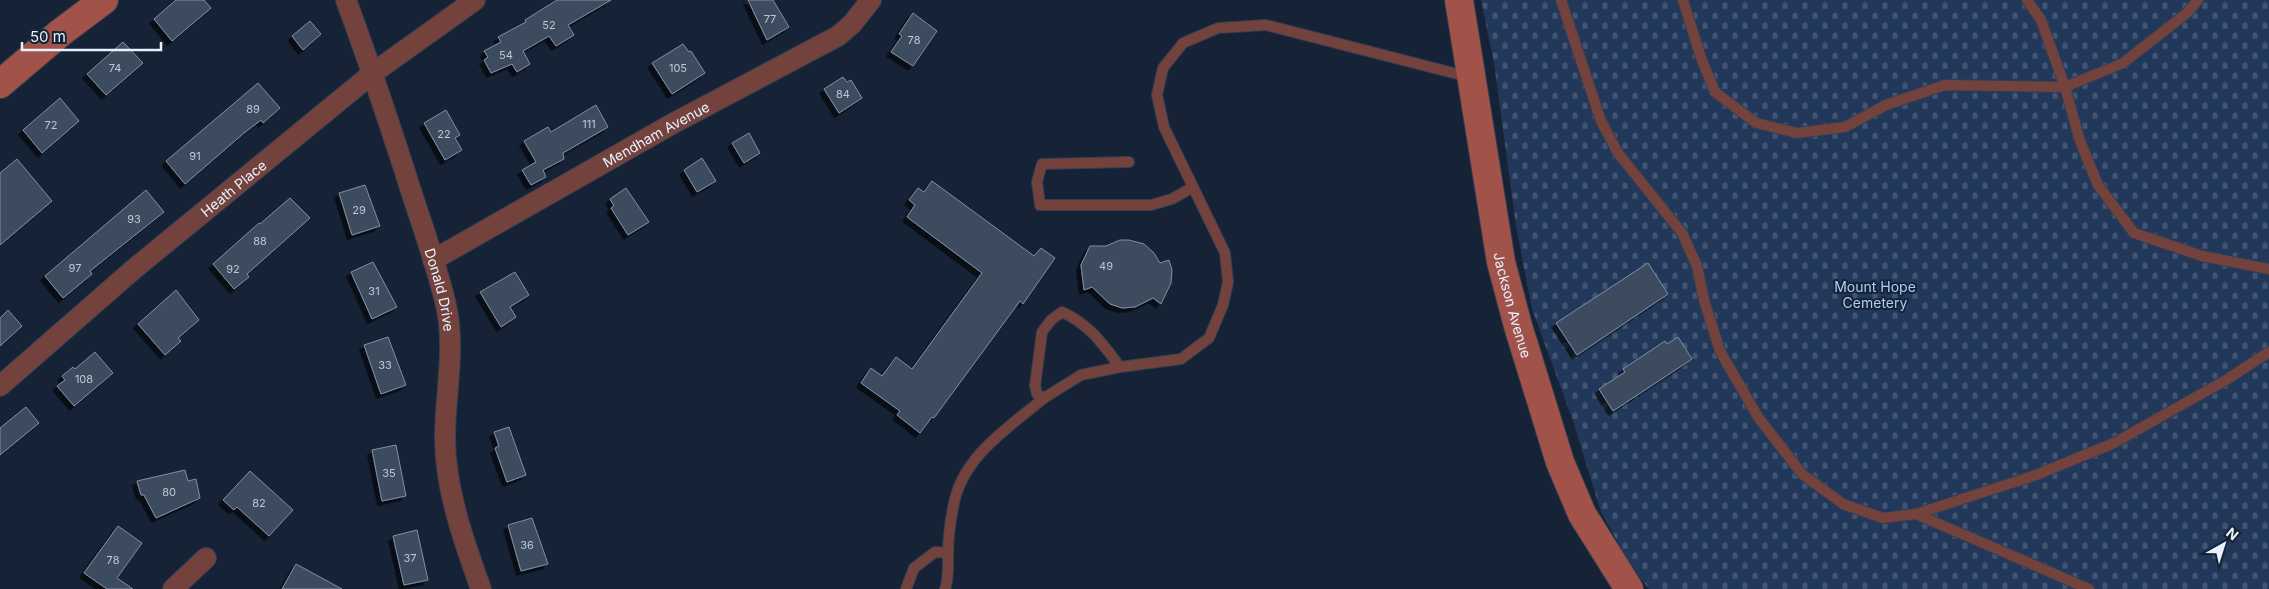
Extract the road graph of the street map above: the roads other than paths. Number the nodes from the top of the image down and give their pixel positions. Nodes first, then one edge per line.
1 (104, 0) edge
2 (346, 0) edge
3 (475, 0) edge
4 (871, 0) edge
5 (1459, 0) edge
6 (1561, 0) edge
7 (1684, 0) edge
8 (2027, 0) edge
9 (2198, 0) edge
10 (373, 73) junction
11 (1472, 78) junction
12 (0, 84) edge
13 (2065, 87) junction
14 (1129, 162) dead end
15 (1193, 187) junction
16 (433, 260) junction
17 (2269, 269) edge
18 (2269, 352) edge
19 (1120, 367) junction
20 (0, 386) edge
21 (1044, 398) junction
22 (1916, 514) junction
23 (948, 553) junction
24 (206, 558) dead end
25 (173, 589) edge
26 (481, 589) edge
27 (906, 589) edge
28 (945, 589) edge
29 (1628, 589) edge
30 (2089, 589) edge

1 - 12 main road
2 - 10 street, Donald Drive
3 - 10 street, Heath Place
4 - 16 street, Mendham Avenue
5 - 11 main road, Jackson Avenue
6 - 22 lane
7 - 13 lane
8 - 13 lane
9 - 13 lane
10 - 16 street, Donald Drive
10 - 20 street, Heath Place
11 - 15 lane
11 - 29 main road, Jackson Avenue
13 - 17 lane
14 - 15 lane
15 - 19 lane
16 - 26 street, Donald Drive
18 - 22 lane
19 - 21 lane
19 - 21 lane
21 - 23 lane
22 - 30 lane
23 - 27 lane
23 - 28 lane
24 - 25 street

